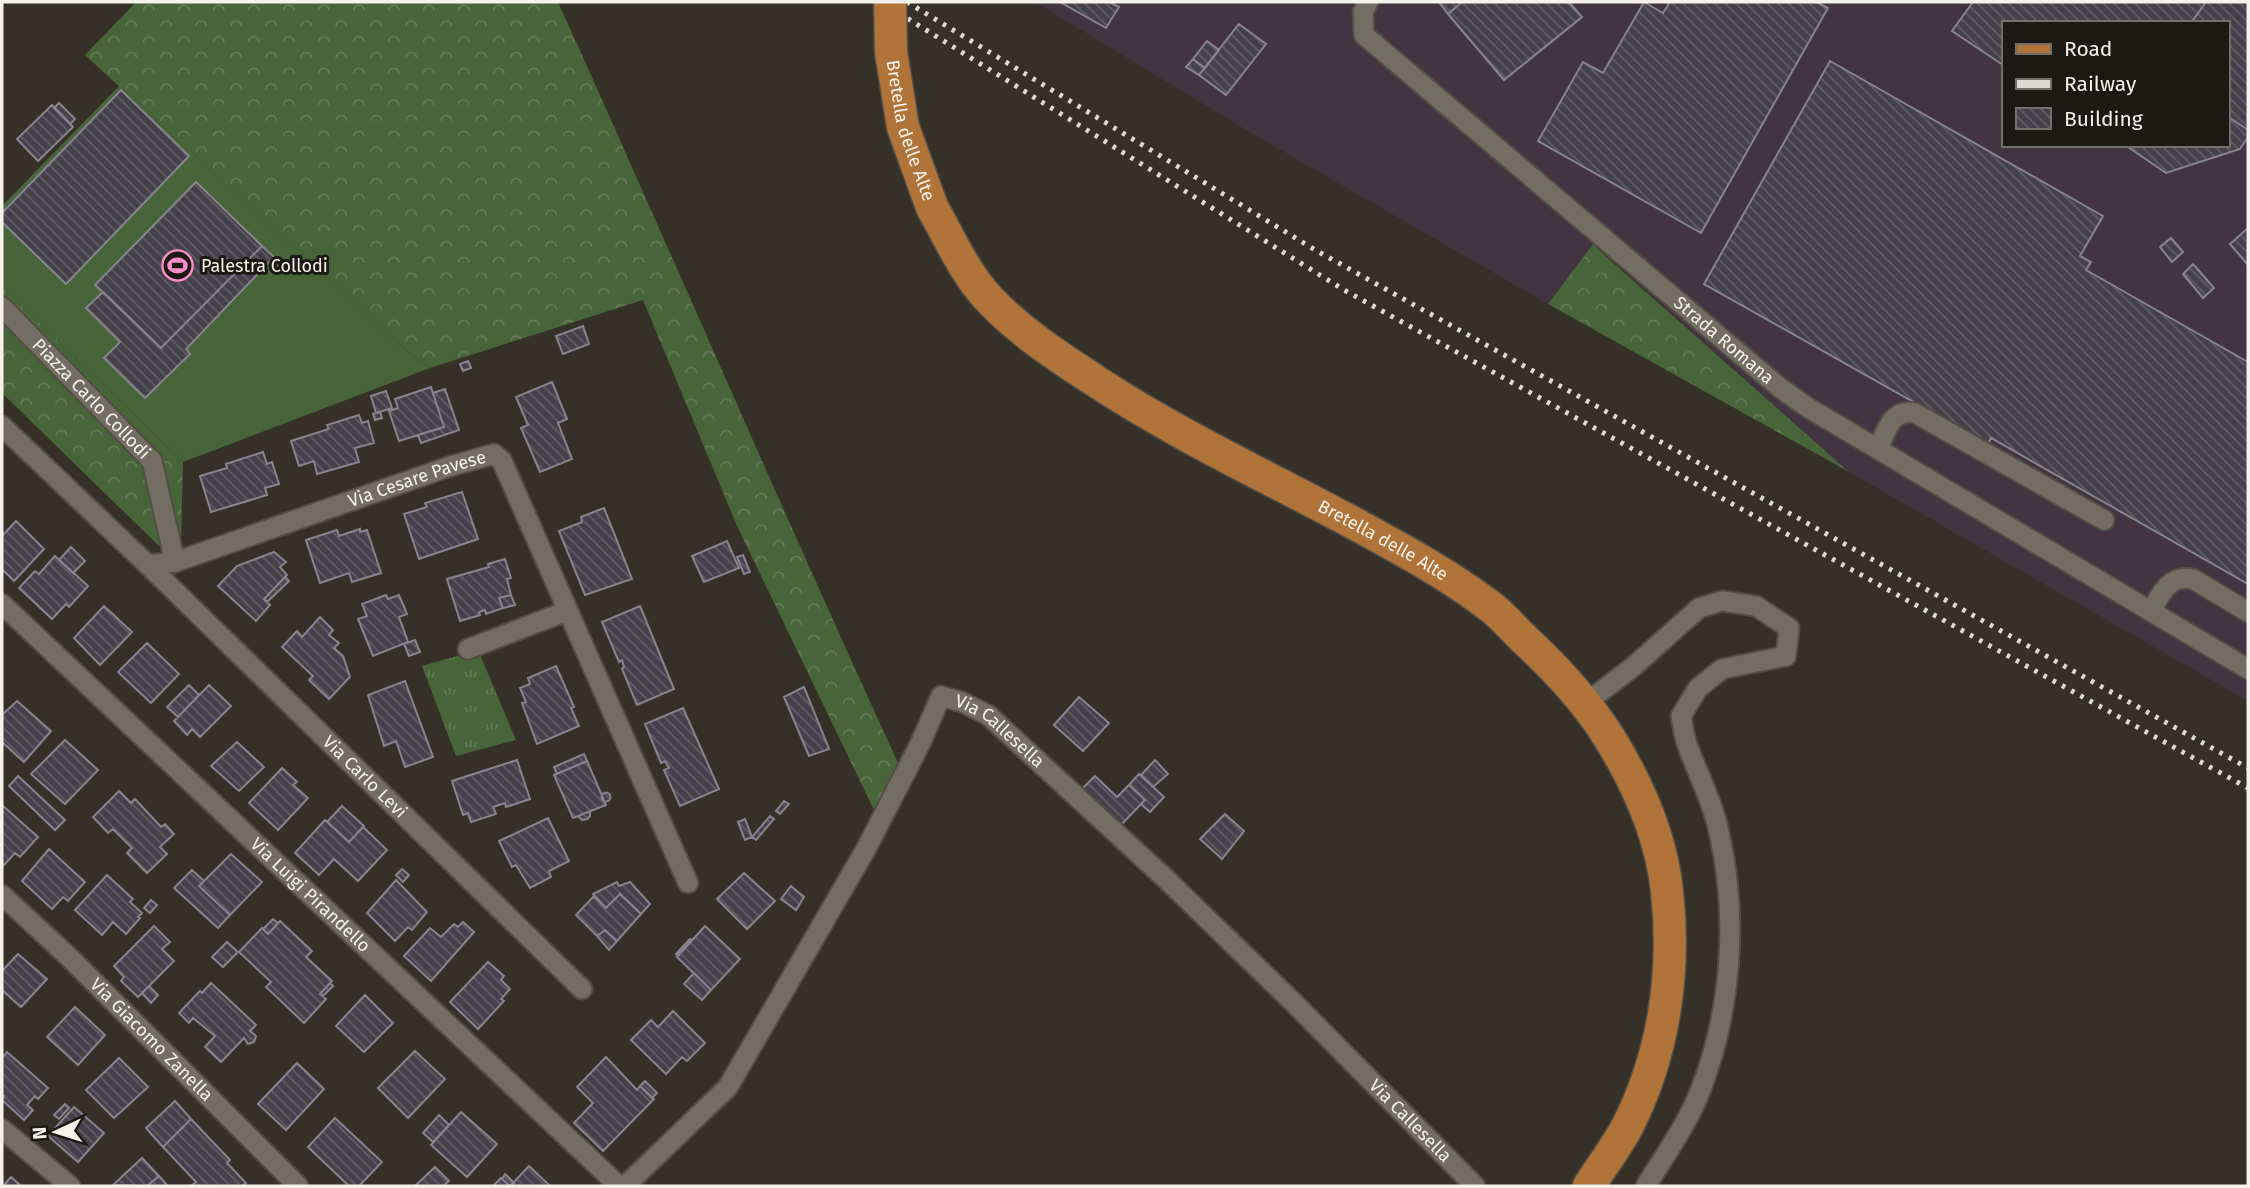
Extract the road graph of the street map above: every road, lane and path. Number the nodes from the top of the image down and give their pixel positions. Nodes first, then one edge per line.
1 (890, 2) edge
2 (1368, 2) edge
3 (2, 307) edge
4 (2, 426) edge
5 (1878, 449) junction
6 (2104, 520) dead end
7 (175, 562) junction
8 (148, 565) junction
9 (2, 604) edge
10 (568, 611) junction
11 (2151, 611) junction
12 (2248, 612) edge
13 (468, 649) dead end
14 (2248, 669) edge
15 (1586, 703) junction
16 (688, 883) dead end
17 (2, 895) edge
18 (582, 989) dead end
19 (2, 1129) edge
20 (70, 1186) edge
21 (298, 1186) edge
22 (619, 1186) edge
23 (625, 1186) edge
24 (1475, 1186) edge
25 (1589, 1186) edge
26 (1646, 1186) edge

1 - 15 main road, Bretella delle Alte, bridge
2 - 5 street, Strada Romana
3 - 7 street, Piazza Carlo Collodi
4 - 8 street
5 - 6 street
5 - 11 street, Strada Romana
7 - 8 street
7 - 10 street, Via Cesare Pavese
8 - 18 street, Via Carlo Levi
9 - 22 street, Via Luigi Pirandello
10 - 13 street
10 - 16 street, Via Cesare Pavese
11 - 12 street
11 - 14 street, Strada Romana
15 - 25 main road, Bretella delle Alte
15 - 26 street
17 - 21 street, Via Giacomo Zanella
19 - 20 street
23 - 24 street, Via Callesella

